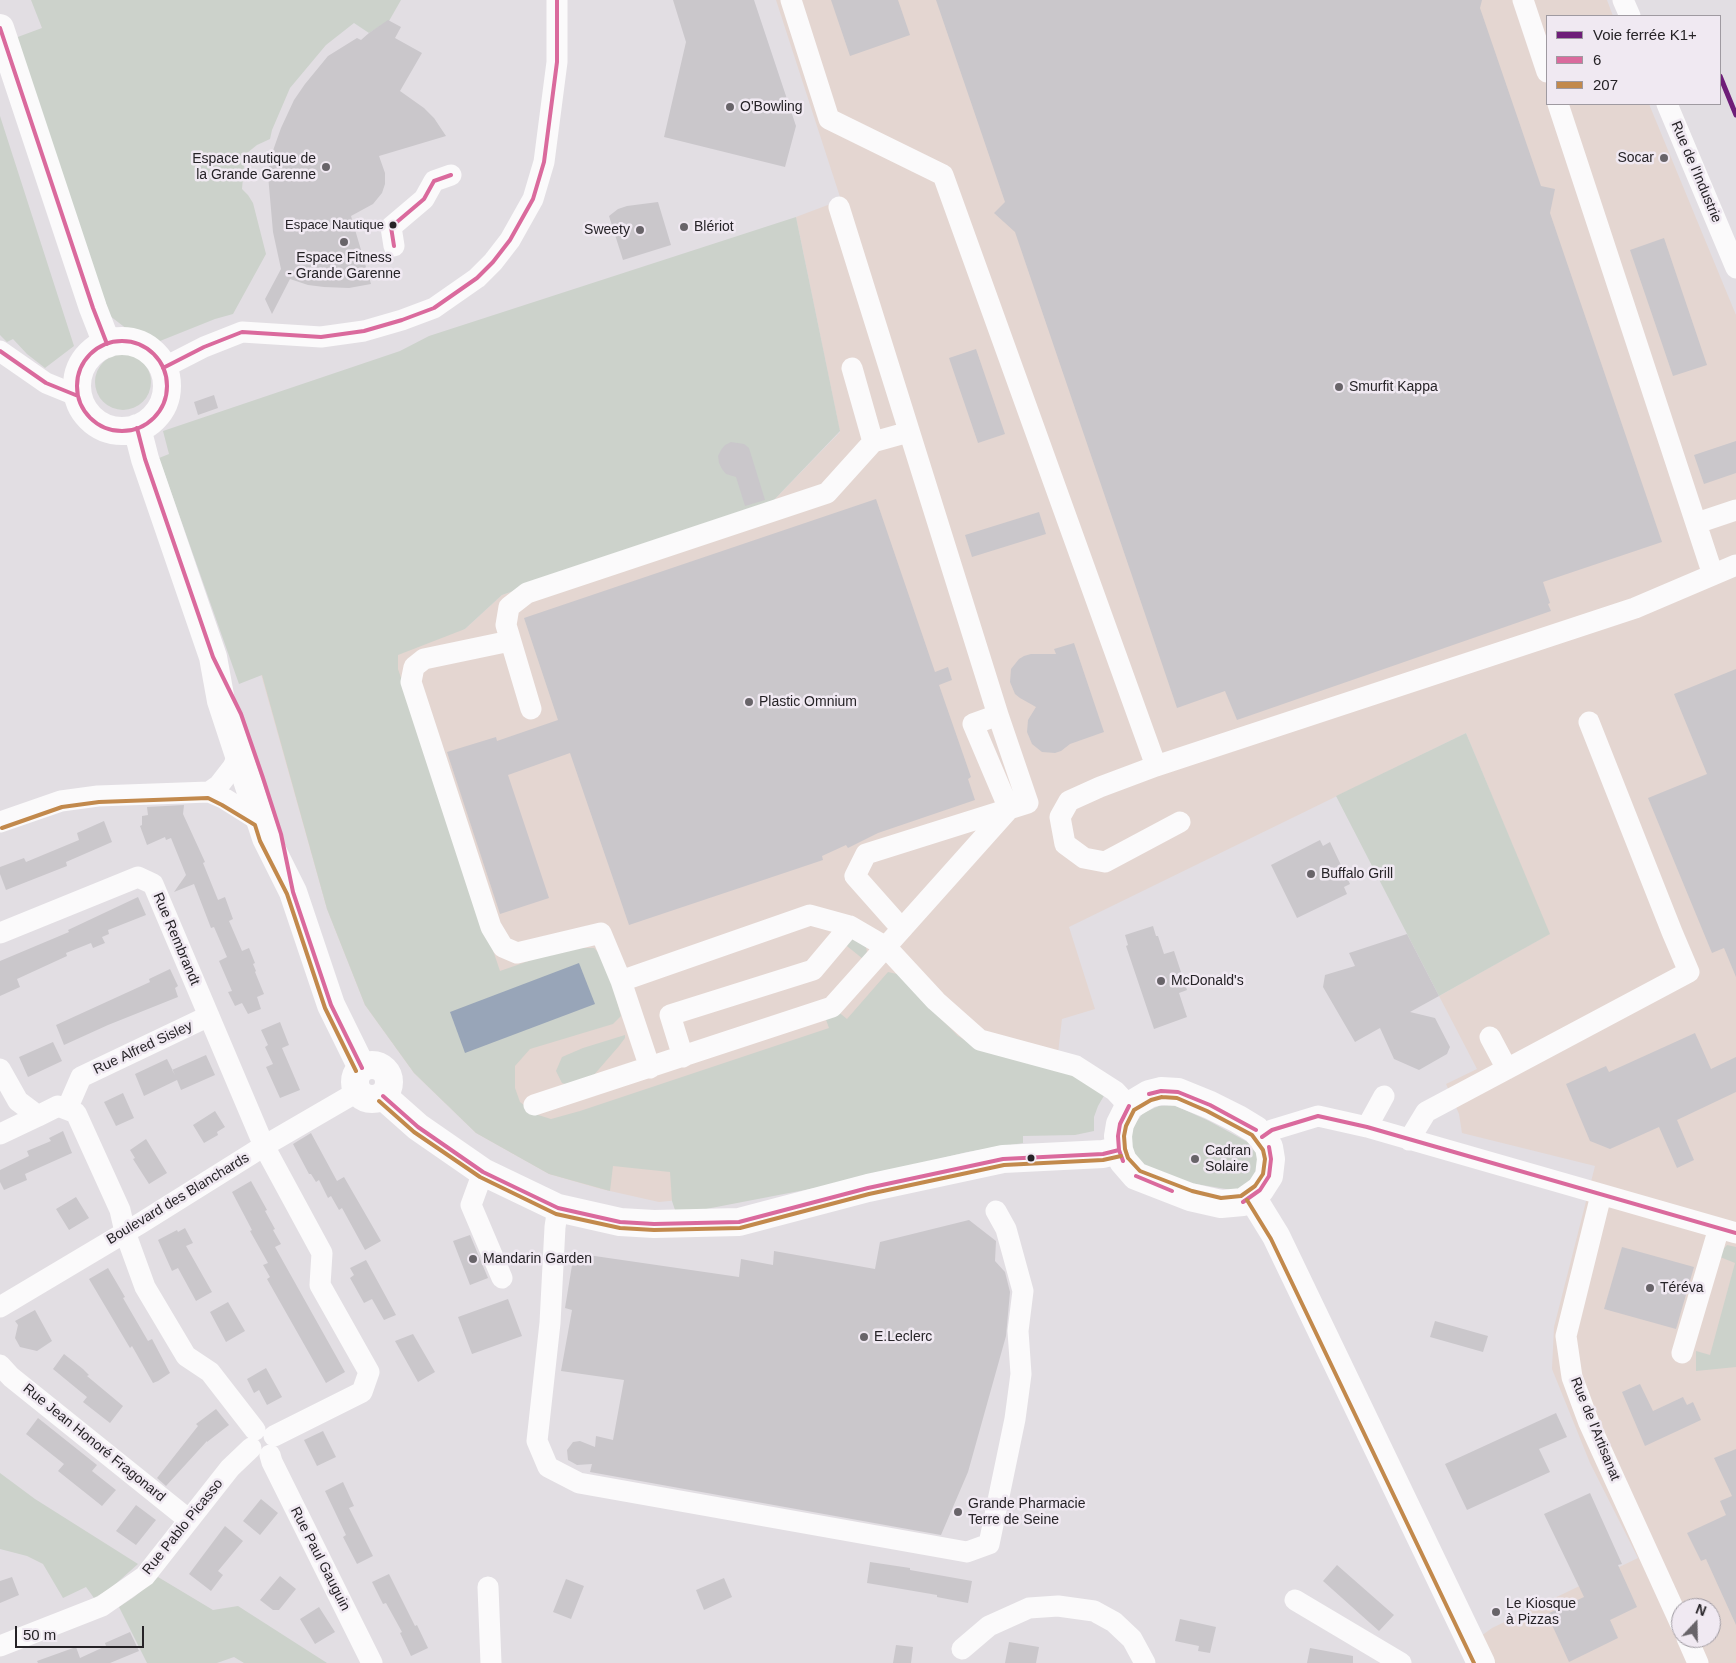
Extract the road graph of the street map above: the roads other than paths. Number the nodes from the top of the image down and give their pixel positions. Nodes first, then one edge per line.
1 (557, 0) edge
2 (791, 0) edge
3 (1524, 0) edge
4 (1624, 0) edge
5 (1630, 15) edge
6 (0, 28) edge
7 (1546, 69) edge
8 (1558, 105) edge
9 (1667, 105) edge
10 (451, 175) dead end
11 (839, 207) dead end
12 (394, 246) dead end
13 (1736, 268) edge
14 (107, 344) junction
15 (0, 351) edge
16 (164, 368) junction
17 (852, 368) dead end
18 (78, 396) junction
19 (137, 428) junction
20 (909, 432) junction
21 (873, 442) junction
22 (1736, 510) edge
23 (1697, 523) junction
24 (1736, 565) edge
25 (1713, 575) junction
26 (510, 641) junction
27 (212, 657) junction
28 (531, 708) dead end
29 (1589, 722) dead end
30 (238, 754) junction
31 (1156, 766) junction
32 (210, 792) junction
33 (1009, 809) junction
34 (260, 821) junction
35 (0, 822) edge
36 (1180, 822) dead end
37 (293, 892) junction
38 (850, 926) junction
39 (902, 928) junction
40 (0, 933) edge
41 (886, 947) junction
42 (621, 981) junction
43 (209, 1016) junction
44 (1490, 1037) dead end
45 (683, 1057) junction
46 (650, 1068) junction
47 (0, 1069) edge
48 (1507, 1070) junction
49 (368, 1085) junction
50 (1384, 1096) dead end
51 (534, 1105) dead end
52 (1129, 1106) junction
53 (66, 1109) junction
54 (38, 1116) junction
55 (1367, 1127) junction
56 (0, 1134) edge
57 (1262, 1137) junction
58 (1409, 1140) junction
59 (264, 1146) junction
60 (1118, 1150) junction
61 (483, 1172) junction
62 (1601, 1195) junction
63 (1252, 1197) junction
64 (558, 1208) junction
65 (996, 1211) dead end
66 (1728, 1231) edge
67 (125, 1232) junction
68 (502, 1278) dead end
69 (0, 1307) edge
70 (1682, 1352) dead end
71 (0, 1365) edge
72 (263, 1442) junction
73 (189, 1520) junction
74 (488, 1587) dead end
75 (1295, 1600) dead end
76 (1671, 1603) edge
77 (0, 1646) edge
78 (1691, 1648) edge
79 (962, 1649) dead end
80 (372, 1663) edge
81 (490, 1663) edge
82 (1145, 1663) edge
83 (1401, 1663) edge
84 (1480, 1663) edge
85 (1698, 1663) edge

1 - 16 street
2 - 31 street
3 - 7 street
4 - 5 street
6 - 14 main road
8 - 23 street
9 - 13 street, Rue de l'Industrie
10 - 12 street
11 - 20 street
14 - 16 main road
14 - 18 main road
15 - 18 street
16 - 19 main road
17 - 21 street
18 - 19 main road
19 - 27 main road
20 - 21 street
20 - 33 street
21 - 26 street
22 - 23 street
23 - 25 street
24 - 25 street
25 - 31 street
26 - 28 street
26 - 42 street
27 - 30 main road
27 - 37 main road
29 - 48 street
30 - 32 street
30 - 34 main road
31 - 36 street
32 - 34 street
32 - 35 street
33 - 39 street
33 - 39 street
34 - 37 main road
37 - 49 main road
38 - 41 street
38 - 42 street
38 - 45 street
39 - 41 street
40 - 43 street, Rue Rembrandt
41 - 45 street
41 - 52 street
42 - 46 street
43 - 53 street, Rue Alfred Sisley
43 - 59 street, Rue Rembrandt
44 - 48 street
45 - 46 street
46 - 51 street
47 - 54 street
48 - 58 street
49 - 59 street, Boulevard des Blanchards
49 - 61 main road
50 - 55 street
52 - 57 main road
52 - 60 main road
53 - 54 street
53 - 67 street, Rue Paul Gauguin
54 - 56 street
55 - 57 street
55 - 58 street
57 - 63 main road
58 - 62 street
59 - 67 street, Boulevard des Blanchards
59 - 72 street, Rue Pablo Picasso
60 - 63 main road
60 - 64 main road
61 - 64 main road
61 - 68 street
62 - 66 street
62 - 76 street, Rue de l'Artisanat
63 - 84 main road
64 - 65 street
66 - 70 street
67 - 69 street, Boulevard des Blanchards
67 - 72 street, Rue Paul Gauguin
71 - 73 street, Rue Jean Honoré Fragonard
72 - 73 street, Rue Pablo Picasso
72 - 80 street, Rue Paul Gauguin
73 - 77 street, Rue Pablo Picasso
74 - 81 street
75 - 83 street
78 - 85 street
79 - 82 street

